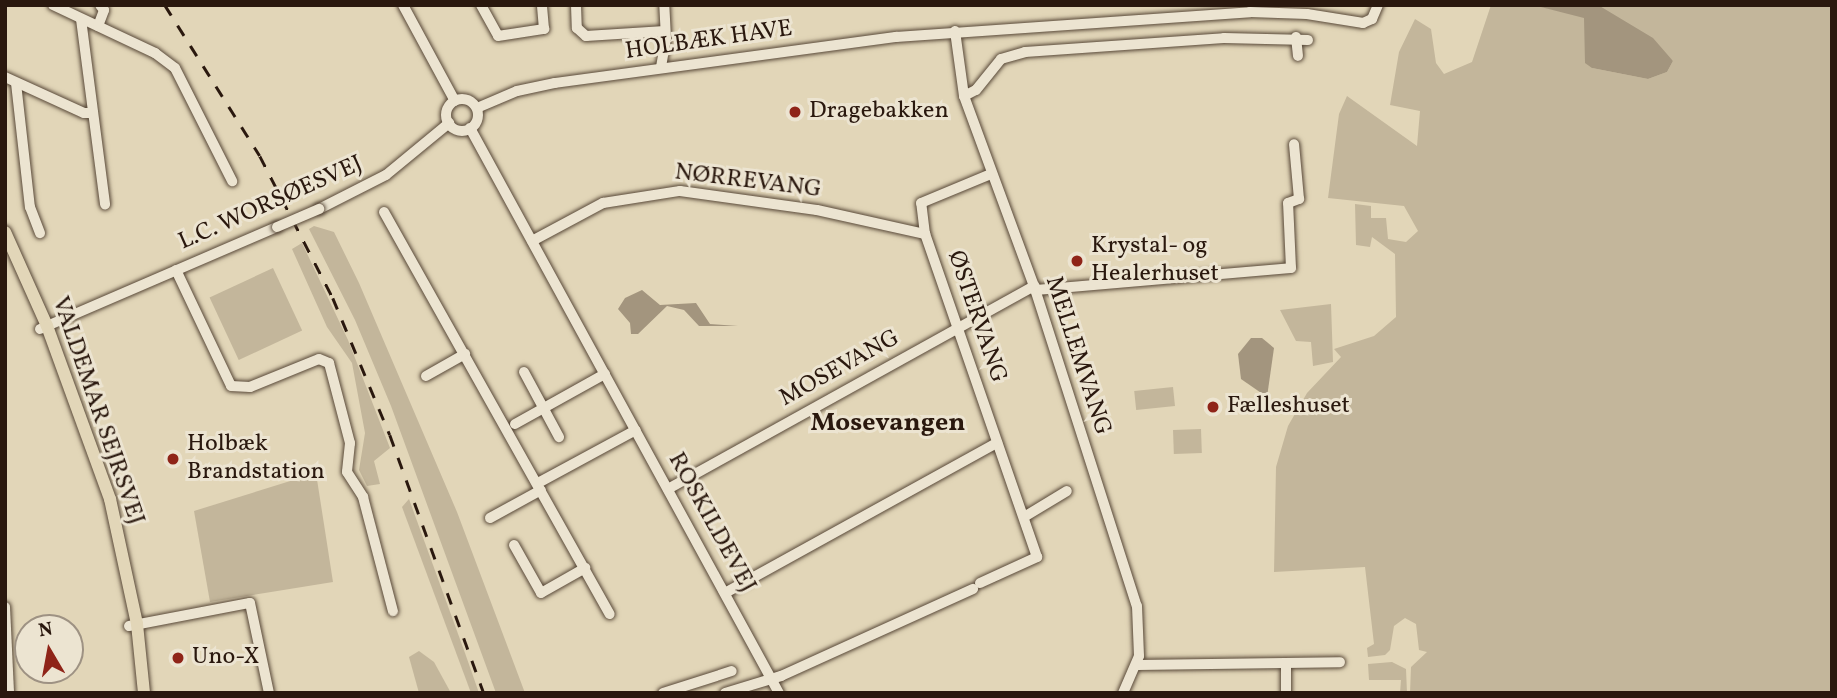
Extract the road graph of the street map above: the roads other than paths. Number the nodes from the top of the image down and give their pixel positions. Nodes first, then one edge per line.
1 (53, 5) edge
2 (100, 5) edge
3 (403, 5) edge
4 (481, 5) edge
5 (542, 5) edge
6 (576, 5) edge
7 (664, 5) edge
8 (1378, 5) edge
9 (81, 19) junction
10 (98, 26) junction
11 (665, 31) junction
12 (955, 32) junction
13 (1296, 37) junction
14 (1308, 40) dead end
15 (1298, 56) dead end
16 (661, 67) junction
17 (5, 78) edge
18 (16, 83) junction
19 (964, 96) junction
20 (455, 101) junction
21 (477, 108) junction
22 (93, 113) junction
23 (449, 123) junction
24 (470, 128) junction
25 (1294, 144) dead end
26 (991, 174) junction
27 (232, 181) dead end
28 (105, 204) dead end
29 (384, 212) dead end
30 (5, 232) edge
31 (40, 233) dead end
32 (925, 234) junction
33 (532, 241) junction
34 (5, 248) edge
35 (176, 271) junction
36 (1034, 288) junction
37 (958, 327) junction
38 (44, 328) junction
39 (465, 354) junction
40 (524, 372) dead end
41 (605, 374) junction
42 (426, 376) dead end
43 (544, 407) junction
44 (511, 426) junction
45 (636, 430) junction
46 (559, 437) dead end
47 (997, 443) junction
48 (540, 487) junction
49 (668, 489) junction
50 (1067, 491) dead end
51 (1024, 517) junction
52 (490, 518) dead end
53 (514, 545) dead end
54 (585, 568) junction
55 (725, 593) junction
56 (5, 607) edge
57 (393, 611) dead end
58 (610, 614) dead end
59 (133, 625) junction
60 (1340, 662) dead end
61 (1286, 664) junction
62 (1137, 665) junction
63 (732, 671) dead end
64 (772, 679) junction
65 (9, 693) edge
66 (138, 693) edge
67 (144, 693) edge
68 (269, 693) edge
69 (663, 693) edge
70 (725, 693) edge
71 (779, 693) edge
72 (1123, 693) edge
73 (1286, 693) edge

1 - 9 street
2 - 10 street
3 - 20 street
4 - 5 street
6 - 11 street
7 - 11 street
8 - 12 street, HOLBÆK HAVE
9 - 10 street
9 - 22 street
10 - 27 street
11 - 16 street
12 - 16 street, HOLBÆK HAVE
12 - 19 street, MELLEMVANG
13 - 14 street
13 - 15 street
13 - 19 street
16 - 21 street, HOLBÆK HAVE
17 - 18 street
18 - 22 street
18 - 31 street
19 - 26 street, MELLEMVANG
20 - 21 street
20 - 23 street
21 - 24 street
22 - 28 street
23 - 24 street
23 - 35 street, L.C. WORSØESVEJ, bridge
24 - 33 street, ROSKILDEVEJ
25 - 36 street
26 - 32 street, ØSTERVANG
26 - 36 street, MELLEMVANG
29 - 39 street
30 - 38 main road, VALDEMAR SEJRSVEJ
32 - 33 street, NØRREVANG
32 - 37 street, ØSTERVANG
33 - 41 street, ROSKILDEVEJ
34 - 38 main road, VALDEMAR SEJRSVEJ
35 - 38 street, L.C. WORSØESVEJ
35 - 57 street, L.C. WORSØESVEJ
36 - 37 street, MOSEVANG
36 - 62 street, MELLEMVANG
37 - 47 street, ØSTERVANG
37 - 49 street, MOSEVANG
38 - 59 main road, VALDEMAR SEJRSVEJ
39 - 42 street
39 - 44 street
40 - 43 street
41 - 43 street
41 - 45 street, ROSKILDEVEJ
43 - 44 street
43 - 46 street
44 - 48 street
45 - 48 street
45 - 49 street, ROSKILDEVEJ
47 - 51 street, ØSTERVANG
47 - 55 street
48 - 52 street
48 - 54 street
49 - 55 street, ROSKILDEVEJ
50 - 51 street
51 - 64 street, ØSTERVANG
53 - 54 street
54 - 58 street
55 - 64 street, ROSKILDEVEJ
56 - 65 street
59 - 66 main road, VALDEMAR SEJRSVEJ
59 - 67 main road, VALDEMAR SEJRSVEJ
59 - 68 street
60 - 61 street
61 - 62 street
61 - 73 street
62 - 72 street, MELLEMVANG
63 - 69 street
64 - 70 street
64 - 71 street, ROSKILDEVEJ

